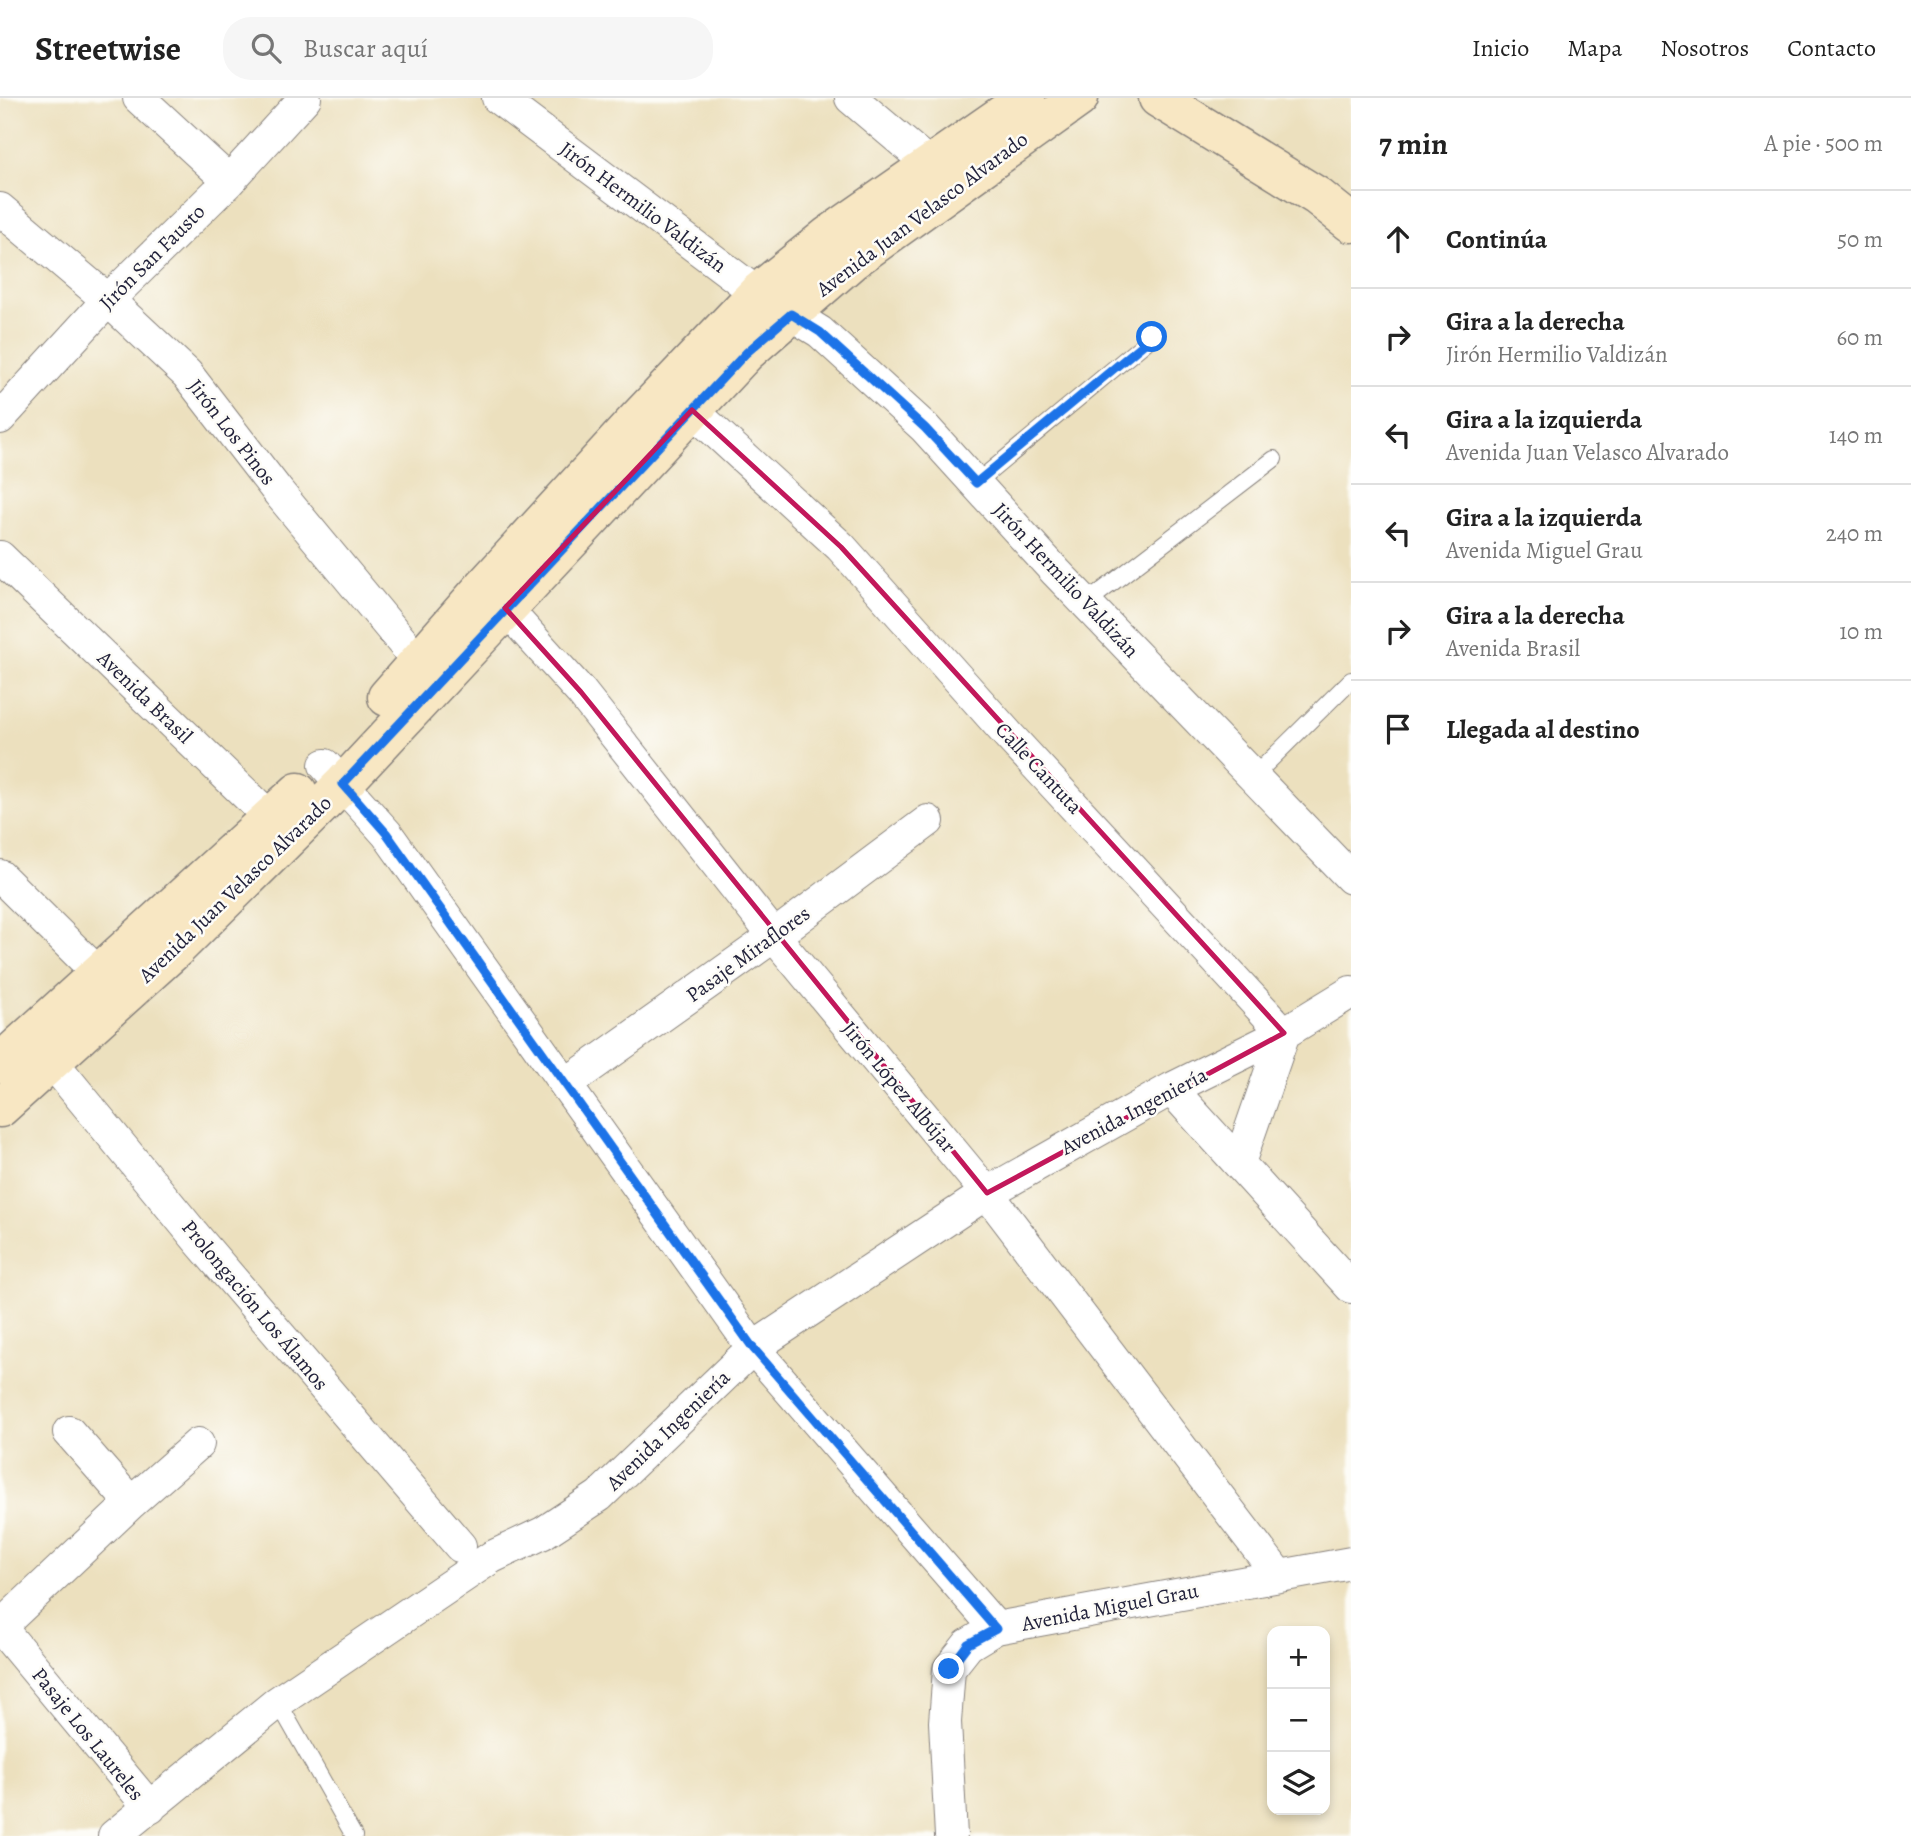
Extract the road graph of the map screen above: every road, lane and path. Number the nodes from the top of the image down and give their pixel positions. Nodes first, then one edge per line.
1 (139, 98) edge
2 (305, 98) edge
3 (498, 98) edge
4 (852, 98) edge
5 (1026, 98) edge
6 (1079, 98) edge
7 (1158, 98) edge
8 (929, 164) junction
9 (229, 181) junction
10 (0, 209) edge
11 (1351, 223) edge
12 (757, 293) junction
13 (108, 300) junction
14 (791, 314) junction
15 (1152, 337) dead end
16 (692, 410) junction
17 (0, 418) edge
18 (1274, 459) dead end
19 (976, 483) junction
20 (0, 557) edge
21 (1086, 603) junction
22 (505, 608) junction
23 (427, 673) junction
24 (1351, 680) edge
25 (334, 774) junction
26 (1254, 776) junction
27 (928, 821) dead end
28 (280, 827) junction
29 (0, 876) edge
30 (1351, 878) edge
31 (774, 936) junction
32 (99, 974) junction
33 (1351, 992) edge
34 (1284, 1033) junction
35 (52, 1062) junction
36 (0, 1063) edge
37 (565, 1084) junction
38 (1171, 1089) junction
39 (0, 1108) edge
40 (1239, 1163) junction
41 (987, 1192) junction
42 (1351, 1287) edge
43 (753, 1348) junction
44 (69, 1432) dead end
45 (198, 1444) dead end
46 (131, 1503) junction
47 (460, 1546) dead end
48 (1351, 1563) edge
49 (1279, 1576) junction
50 (0, 1627) edge
51 (996, 1629) junction
52 (278, 1702) junction
53 (149, 1808) junction
54 (114, 1836) edge
55 (354, 1836) edge
56 (951, 1836) edge

1 - 9 street
2 - 9 street, Jirón San Fausto
3 - 12 street, Jirón Hermilio Valdizán
4 - 8 street
5 - 8 street, Avenida Juan Velasco Alvarado
6 - 14 street, Avenida Juan Velasco Alvarado
7 - 11 street
8 - 12 street, Avenida Juan Velasco Alvarado
9 - 13 street, Jirón San Fausto
10 - 13 street, Jirón Los Pinos
12 - 14 street, Jirón Hermilio Valdizán
12 - 23 street, Avenida Juan Velasco Alvarado
13 - 17 street, Jirón San Fausto
13 - 23 street, Jirón Los Pinos
14 - 16 street, Avenida Juan Velasco Alvarado
14 - 19 street, Jirón Hermilio Valdizán
15 - 19 lane
16 - 22 street, Avenida Juan Velasco Alvarado
16 - 34 street, Calle Cantuta
18 - 21 lane
19 - 21 street, Jirón Hermilio Valdizán
20 - 28 street, Avenida Brasil
21 - 26 street, Jirón Hermilio Valdizán
22 - 23 street, Avenida Juan Velasco Alvarado
22 - 31 street, Jirón López Albújar
23 - 25 street, Avenida Juan Velasco Alvarado
24 - 26 lane
25 - 28 street, Avenida Juan Velasco Alvarado
25 - 37 street, Avenida Miguel Grau
26 - 30 street, Jirón Hermilio Valdizán
27 - 31 street, Pasaje Miraflores
28 - 32 street, Avenida Juan Velasco Alvarado
28 - 35 street, Avenida Juan Velasco Alvarado
29 - 32 street
31 - 37 street, Pasaje Miraflores
31 - 41 street, Jirón López Albújar
32 - 36 street, Avenida Juan Velasco Alvarado
33 - 34 street, Avenida Ingeniería
34 - 38 street, Avenida Ingeniería
34 - 40 street
35 - 39 street, Avenida Juan Velasco Alvarado
35 - 47 street, Prolongación Los Álamos
37 - 43 street, Avenida Miguel Grau
38 - 40 street
38 - 41 street, Avenida Ingeniería
40 - 42 street
41 - 43 street, Avenida Ingeniería
41 - 49 street, Jirón López Albújar
43 - 51 street, Avenida Miguel Grau
43 - 52 street, Avenida Ingeniería
44 - 46 street
45 - 46 street
46 - 50 street
48 - 49 street, Avenida Miguel Grau
49 - 51 street, Avenida Miguel Grau
50 - 53 street, Pasaje Los Laureles
51 - 56 street
52 - 53 street, Avenida Ingeniería
52 - 55 lane
53 - 54 street, Avenida Ingeniería

